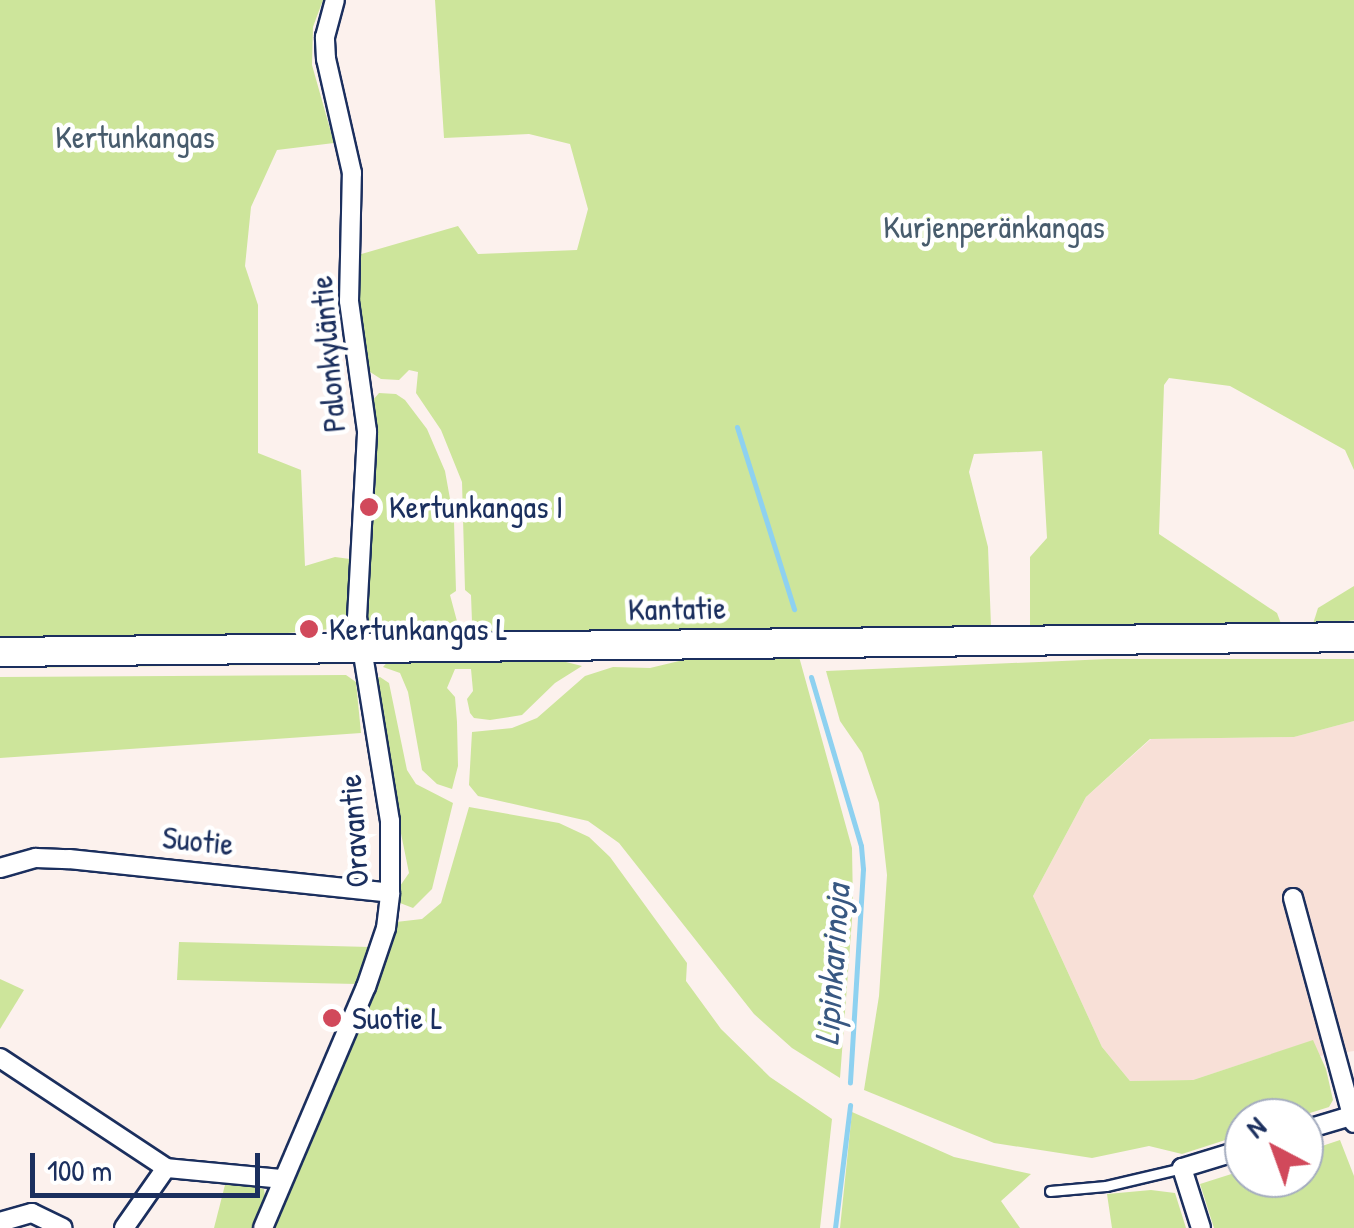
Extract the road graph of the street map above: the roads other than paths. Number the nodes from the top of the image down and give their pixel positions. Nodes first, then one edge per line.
1 (335, 0) edge
2 (1354, 637) edge
3 (359, 647) junction
4 (0, 652) edge
5 (0, 868) edge
6 (390, 893) junction
7 (1293, 898) dead end
8 (0, 1058) edge
9 (1353, 1118) edge
10 (1324, 1125) edge
11 (1224, 1155) edge
12 (166, 1168) junction
13 (1182, 1168) junction
14 (282, 1179) junction
15 (1050, 1191) dead end
16 (0, 1222) edge
17 (63, 1228) edge
18 (124, 1228) edge
19 (263, 1228) edge
20 (1200, 1228) edge

1 - 3 street, Palonkyläntie
2 - 3 main road, Kantatie
3 - 4 main road, Kantatie
3 - 6 street, Oravantie
5 - 6 street, Suotie
6 - 14 street, Oravantie
7 - 9 street
8 - 12 street
9 - 10 street
11 - 13 street
12 - 14 street
12 - 18 street
13 - 15 lane
13 - 20 street
14 - 19 street, Oravantie
16 - 17 street

